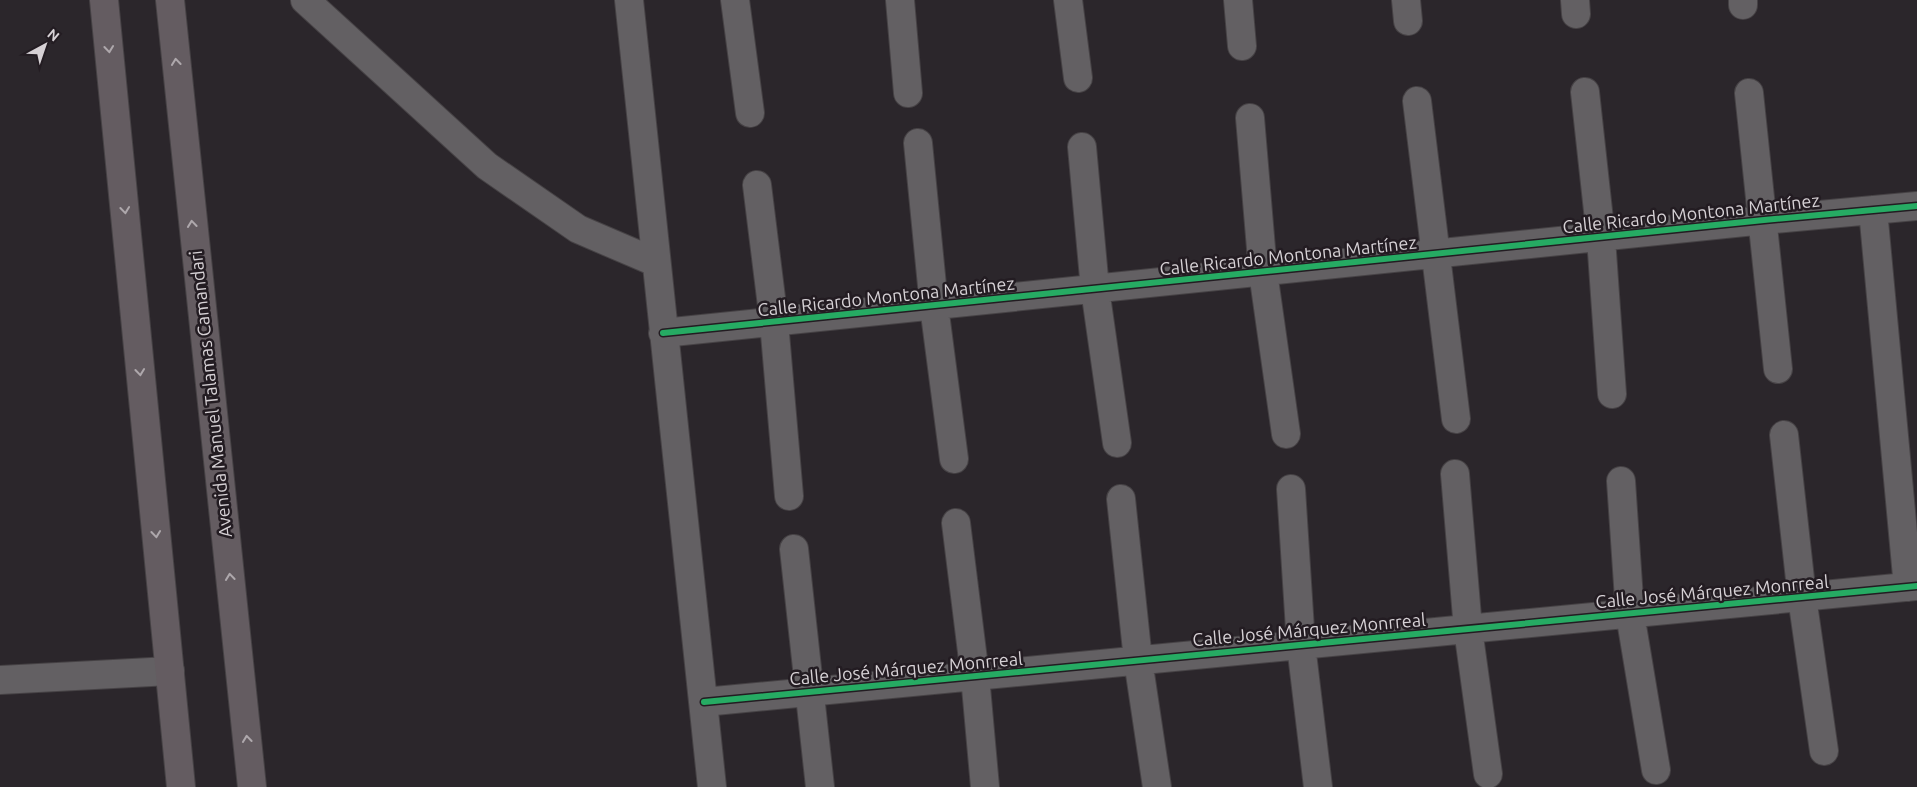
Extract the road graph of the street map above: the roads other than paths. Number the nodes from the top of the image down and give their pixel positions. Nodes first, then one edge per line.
1 (104, 0) edge
2 (170, 0) edge
3 (305, 0) edge
4 (629, 0) edge
5 (735, 0) edge
6 (900, 0) edge
7 (1068, 0) edge
8 (1238, 0) edge
9 (1242, 46) dead end
10 (1078, 78) dead end
11 (1585, 92) dead end
12 (1749, 92) dead end
13 (908, 93) dead end
14 (1417, 101) dead end
15 (750, 113) dead end
16 (1250, 118) dead end
17 (918, 143) dead end
18 (1082, 146) dead end
19 (757, 185) dead end
20 (1917, 206) edge
21 (1873, 210) junction
22 (1764, 220) junction
23 (1601, 238) junction
24 (1436, 255) junction
25 (656, 262) junction
26 (1262, 272) junction
27 (1095, 289) junction
28 (934, 306) junction
29 (774, 322) junction
30 (663, 333) junction
31 (1778, 369) dead end
32 (1612, 394) dead end
33 (1456, 419) dead end
34 (1286, 434) dead end
35 (1784, 435) dead end
36 (1117, 443) dead end
37 (954, 458) dead end
38 (1455, 474) dead end
39 (1621, 481) dead end
40 (1291, 489) dead end
41 (789, 496) dead end
42 (1121, 499) dead end
43 (956, 523) dead end
44 (794, 549) dead end
45 (1913, 587) edge
46 (1802, 597) junction
47 (1630, 614) junction
48 (1468, 629) junction
49 (1301, 645) junction
50 (1138, 660) junction
51 (170, 671) junction
52 (975, 676) junction
53 (0, 680) edge
54 (811, 692) junction
55 (704, 702) junction
56 (1824, 751) dead end
57 (1656, 770) dead end
58 (1488, 774) dead end
59 (175, 786) edge
60 (252, 787) edge
61 (712, 787) edge
62 (820, 787) edge
63 (985, 787) edge
64 (1157, 787) edge
65 (1318, 787) edge

1 -> 51 main road
60 -> 2 main road, Avenida Manuel Talamas Camandari
3 - 25 street
4 - 25 street
5 - 15 street
6 - 13 street
7 - 10 street
8 - 9 street
11 - 23 street
12 - 22 street
14 - 24 street
16 - 26 street
17 - 28 street
18 - 27 street
19 - 29 street
20 - 21 street, Calle Ricardo Montona Martínez
21 - 22 street, Calle Ricardo Montona Martínez
21 - 45 street
22 - 23 street, Calle Ricardo Montona Martínez
22 - 31 street
23 - 24 street, Calle Ricardo Montona Martínez
23 - 32 street
24 - 26 street, Calle Ricardo Montona Martínez
24 - 33 street
25 - 30 street
26 - 27 street, Calle Ricardo Montona Martínez
26 - 34 street
27 - 28 street, Calle Ricardo Montona Martínez
27 - 36 street
28 - 29 street, Calle Ricardo Montona Martínez
28 - 37 street
29 - 30 street, Calle Ricardo Montona Martínez
29 - 41 street
30 - 55 street
35 - 46 street
38 - 48 street
39 - 47 street
40 - 49 street
42 - 50 street
43 - 52 street
44 - 54 street
45 - 46 street, Calle José Márquez Monrreal
46 - 47 street, Calle José Márquez Monrreal
46 - 56 street
47 - 48 street, Calle José Márquez Monrreal
47 - 57 street
48 - 49 street, Calle José Márquez Monrreal
48 - 58 street
49 - 50 street, Calle José Márquez Monrreal
49 - 65 street
50 - 52 street, Calle José Márquez Monrreal
50 - 64 street
51 - 53 street
51 - 59 main road
52 - 54 street, Calle José Márquez Monrreal
52 - 63 street
54 - 55 street, Calle José Márquez Monrreal
54 - 62 street
55 - 61 street

